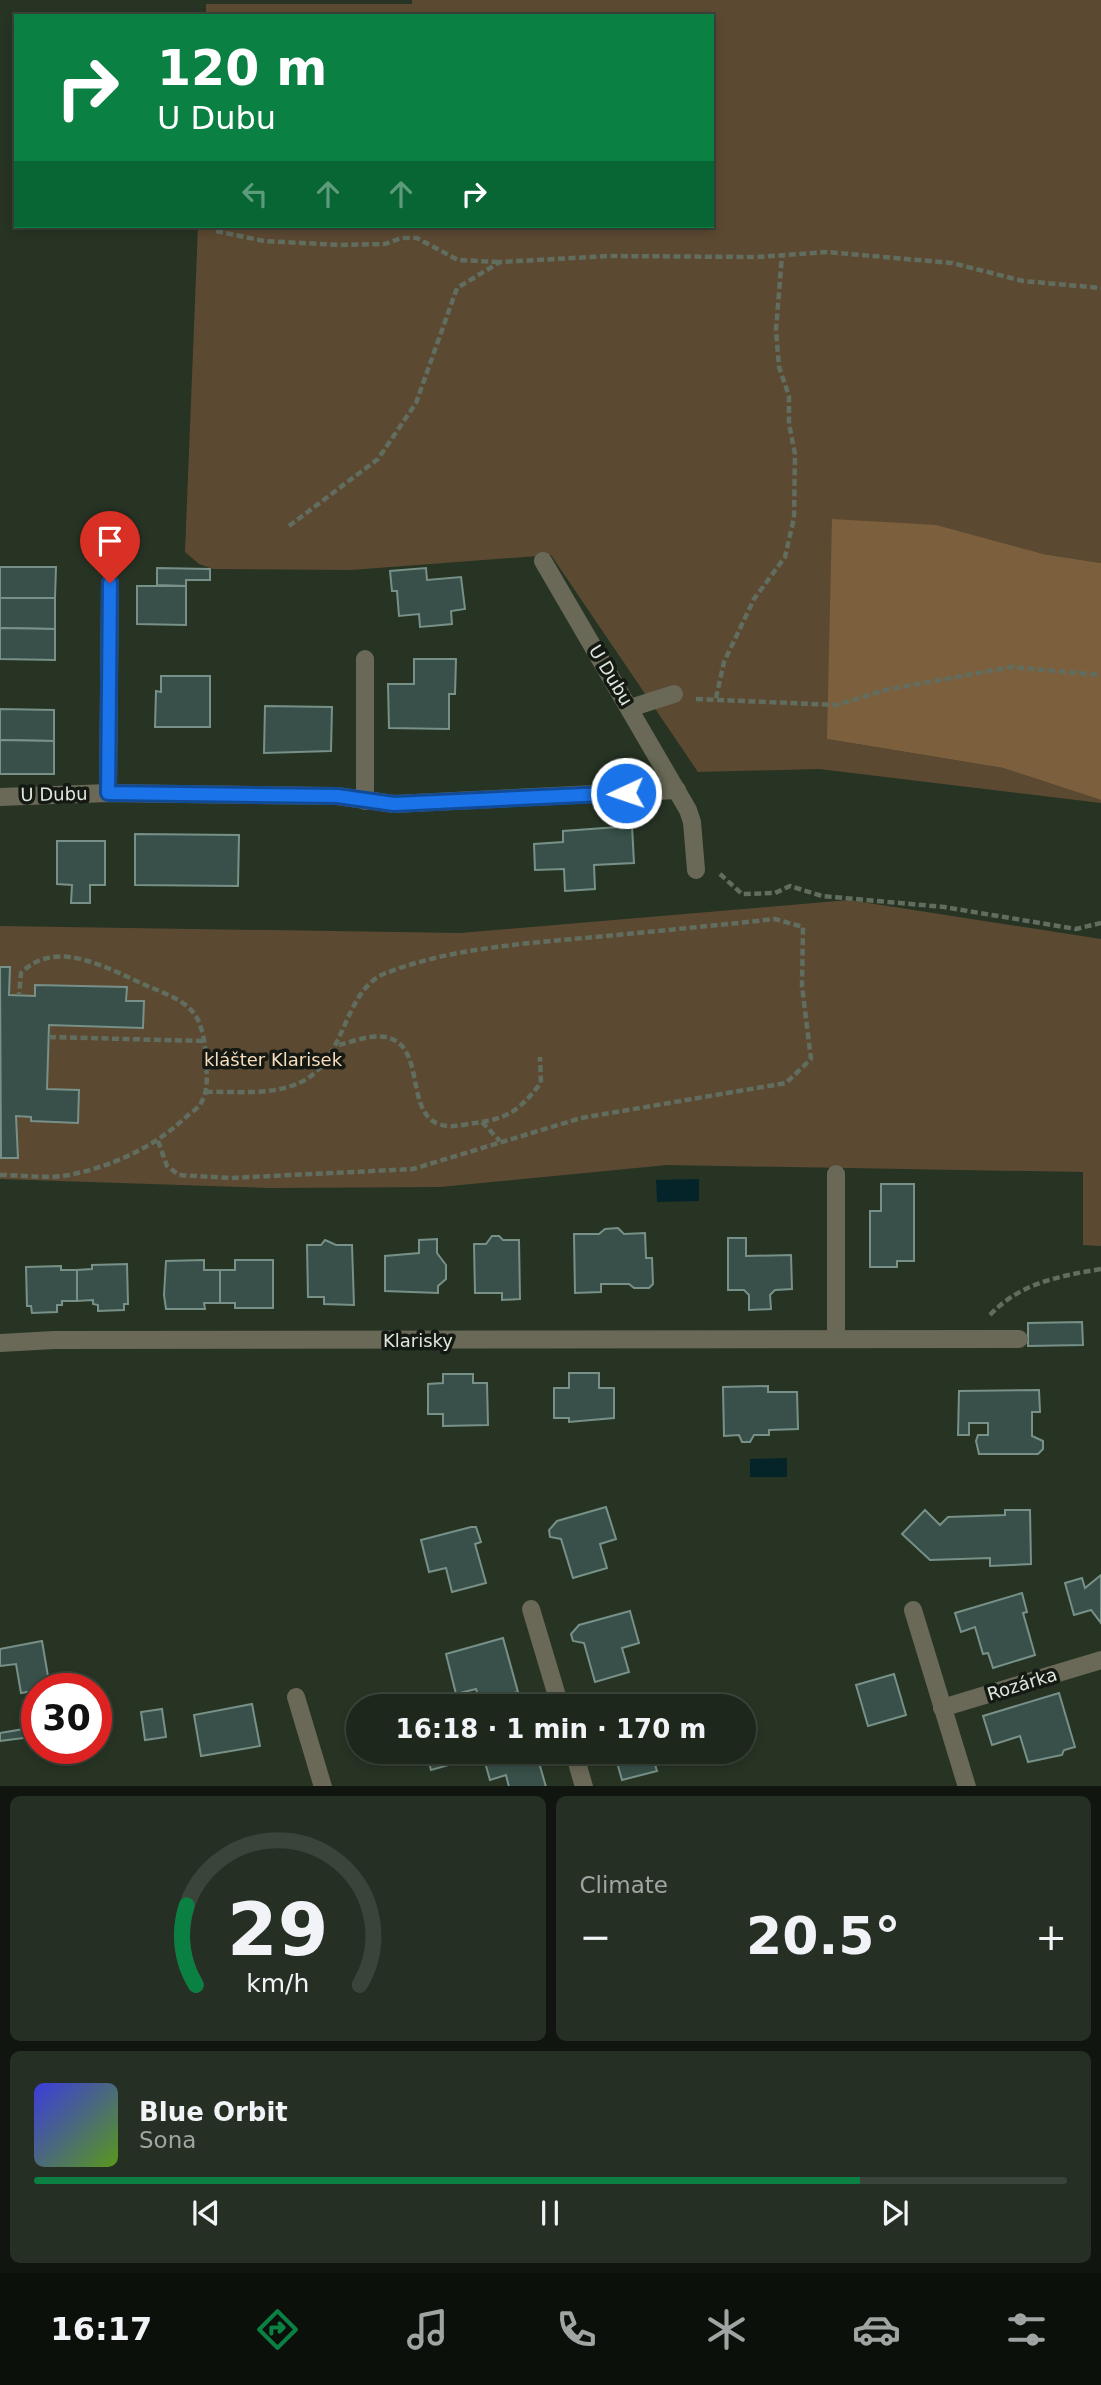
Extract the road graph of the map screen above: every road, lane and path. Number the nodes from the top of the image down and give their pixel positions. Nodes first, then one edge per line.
1 (216, 231) dead end
2 (782, 255) junction
3 (500, 262) junction
4 (1101, 288) edge
5 (289, 526) dead end
6 (542, 561) dead end
7 (110, 583) dead end
8 (365, 659) dead end
9 (1101, 675) edge
10 (674, 694) joint
11 (716, 698) junction
12 (630, 708) junction
13 (677, 790) junction
14 (108, 793) junction
15 (0, 797) edge
16 (365, 801) junction
17 (714, 865) dead end
18 (696, 870) dead end
19 (1101, 924) edge
20 (19, 995) dead end
21 (49, 1037) dead end
22 (203, 1041) junction
23 (338, 1045) junction
24 (540, 1057) dead end
25 (204, 1092) junction
26 (481, 1122) junction
27 (158, 1141) junction
28 (500, 1142) junction
29 (836, 1174) dead end
30 (0, 1175) edge
31 (1101, 1269) edge
32 (987, 1319) dead end
33 (836, 1339) junction
34 (1019, 1339) dead end
35 (0, 1343) edge
36 (531, 1609) dead end
37 (913, 1610) dead end
38 (1101, 1660) edge
39 (556, 1694) edge
40 (296, 1697) dead end
41 (942, 1708) junction
42 (577, 1764) edge
43 (323, 1786) edge
44 (584, 1786) edge
45 (967, 1786) edge

1 - 3 path
2 - 3 path
2 - 4 path
2 - 11 path
3 - 5 path
6 - 12 street, U Dubu
7 - 14 street, U Dubu
8 - 16 street
9 - 11 path
10 - 11 path
10 - 12 street
12 - 13 street, U Dubu
13 - 16 street, U Dubu
13 - 18 street, U Dubu
14 - 15 street, U Dubu
14 - 16 street, U Dubu
17 - 19 path
20 - 22 path
21 - 22 path
22 - 25 path
23 - 25 path
23 - 26 path
23 - 28 path
24 - 26 path
25 - 27 path
26 - 28 path
27 - 28 path
27 - 30 path
29 - 33 street
31 - 32 path
33 - 34 street, Klarisky
33 - 35 street, Klarisky
36 - 39 street
37 - 41 street
38 - 41 street, Rozárka
40 - 43 street
41 - 45 street
42 - 44 street

